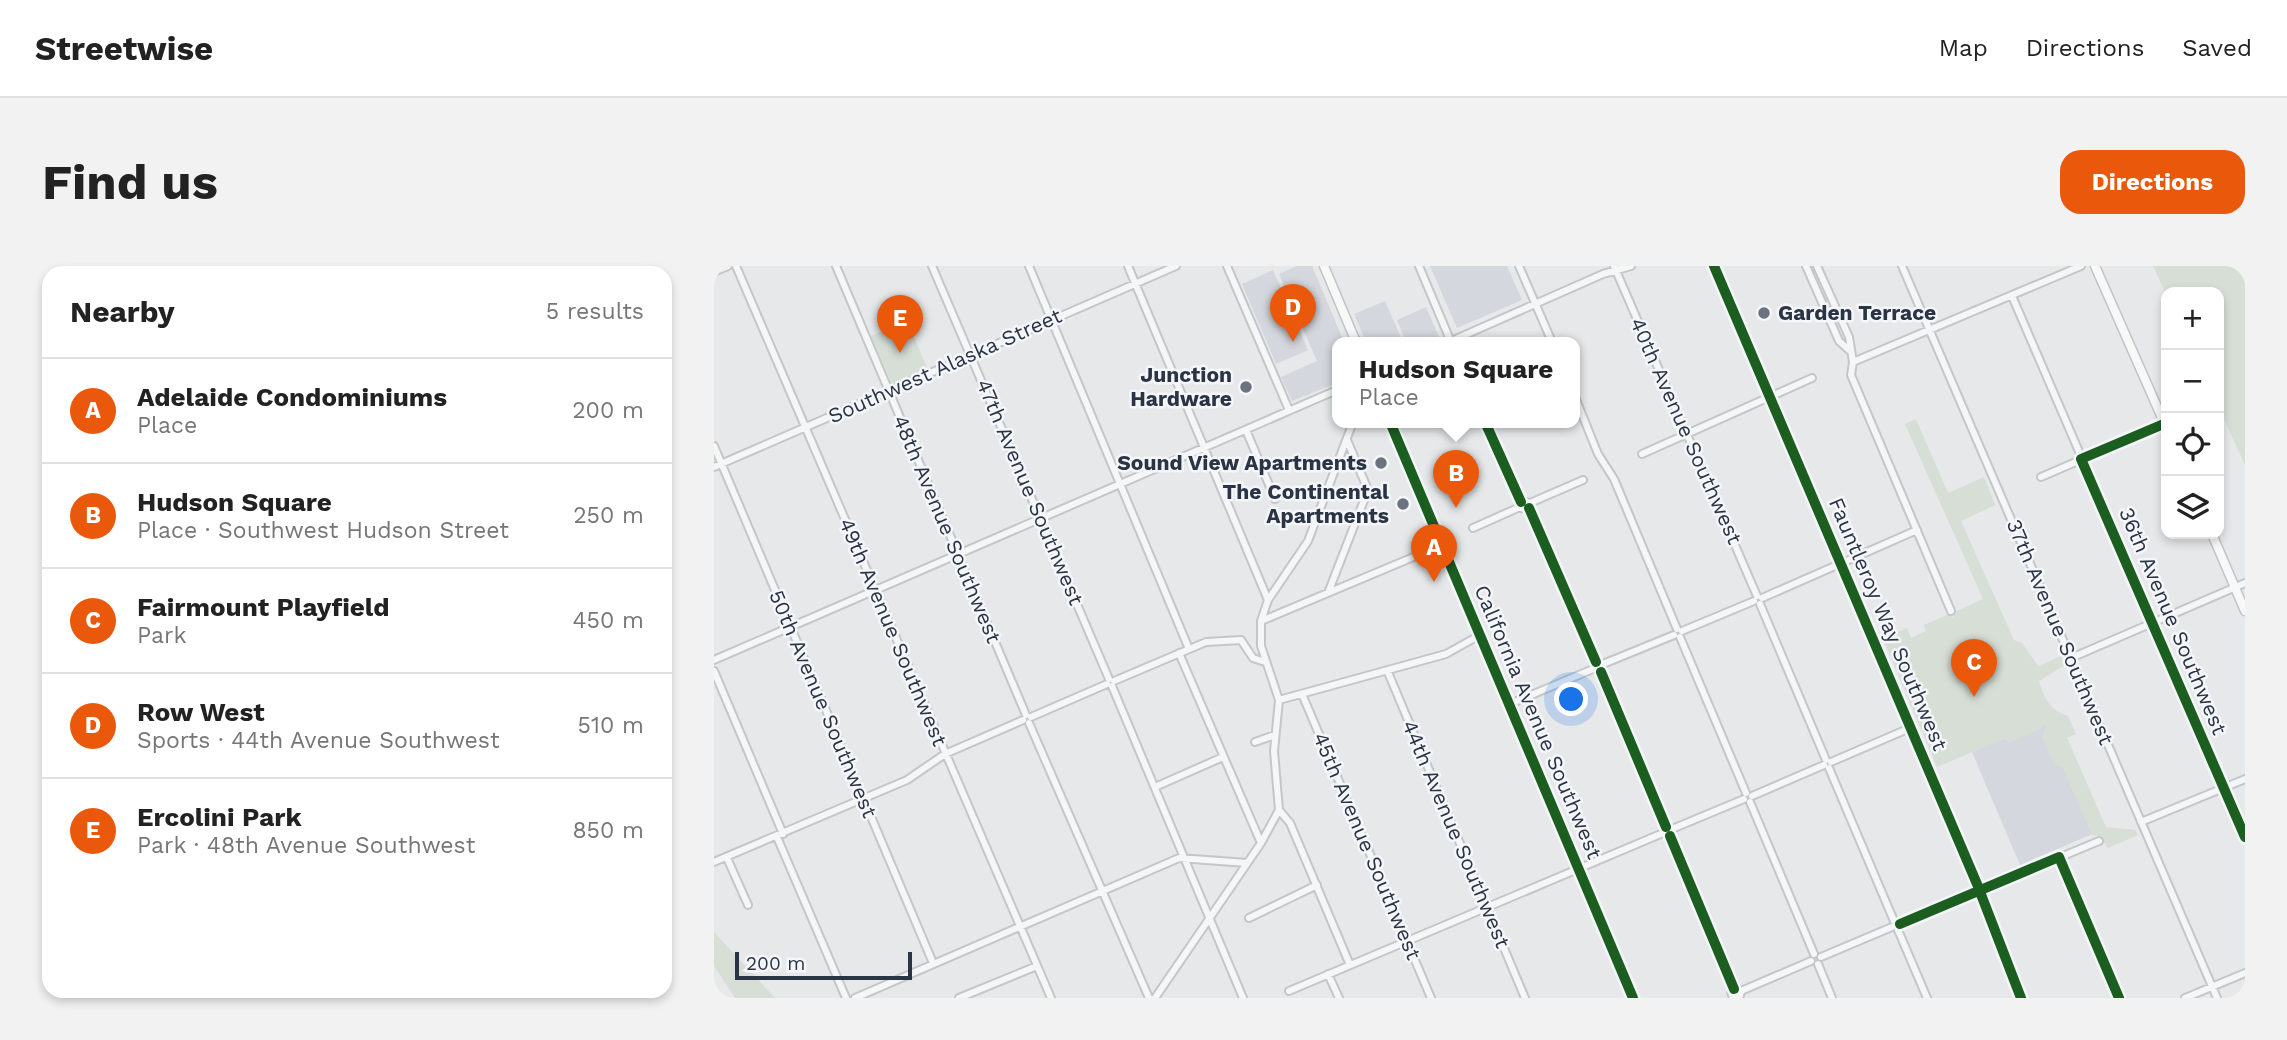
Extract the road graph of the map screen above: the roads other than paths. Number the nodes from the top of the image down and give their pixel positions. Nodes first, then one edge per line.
1 (728, 266) edge
2 (736, 266) edge
3 (836, 266) edge
4 (932, 266) edge
5 (1028, 266) edge
6 (1128, 266) edge
7 (1176, 266) edge
8 (1227, 266) edge
9 (1324, 266) edge
10 (1419, 266) edge
11 (1519, 266) edge
12 (1631, 266) edge
13 (1714, 266) edge
14 (1806, 266) edge
15 (1817, 266) edge
16 (1902, 266) edge
17 (2081, 266) edge
18 (2095, 266) edge
19 (1615, 268) edge
20 (714, 272) edge
21 (1136, 283) junction
22 (2012, 296) junction
23 (1536, 303) junction
24 (1052, 319) junction
25 (1930, 330) junction
26 (1354, 337) edge
27 (1448, 337) edge
28 (1461, 337) edge
29 (1550, 337) edge
30 (1849, 350) junction
31 (972, 355) junction
32 (1853, 362) junction
33 (1812, 378) dead end
34 (889, 392) junction
35 (1332, 392) edge
36 (1772, 397) junction
37 (1580, 409) edge
38 (1289, 410) junction
39 (2161, 413) edge
40 (2161, 426) edge
41 (806, 427) junction
42 (1351, 428) edge
43 (1392, 428) edge
44 (1488, 428) edge
45 (1246, 430) junction
46 (1688, 434) junction
47 (1347, 439) junction
48 (714, 446) edge
49 (1205, 448) junction
50 (1642, 454) dead end
51 (2081, 459) junction
52 (722, 464) junction
53 (714, 467) edge
54 (2041, 477) dead end
55 (1583, 480) dead end
56 (1122, 485) junction
57 (1275, 499) dead end
58 (1521, 504) junction
59 (1530, 505) junction
60 (1042, 520) junction
61 (1474, 528) dead end
62 (1917, 530) junction
63 (2214, 539) edge
64 (1441, 545) junction
65 (958, 556) junction
66 (1841, 563) junction
67 (2245, 583) edge
68 (2235, 588) junction
69 (876, 591) junction
70 (1328, 593) junction
71 (1268, 600) junction
72 (1758, 600) junction
73 (1951, 611) dead end
74 (2245, 611) edge
75 (1261, 621) junction
76 (2152, 623) junction
77 (791, 628) junction
78 (1678, 633) junction
79 (1480, 635) junction
80 (1189, 649) junction
81 (1179, 653) junction
82 (2071, 658) junction
83 (714, 660) edge
84 (1265, 662) junction
85 (1598, 667) junction
86 (1387, 670) junction
87 (714, 671) edge
88 (1111, 683) junction
89 (1302, 694) junction
90 (1279, 700) junction
91 (1510, 704) junction
92 (1027, 719) junction
93 (1910, 728) junction
94 (1275, 735) junction
95 (1255, 742) dead end
96 (945, 754) junction
97 (1223, 757) junction
98 (1827, 764) junction
99 (2245, 779) edge
100 (1155, 787) junction
101 (2224, 788) junction
102 (1748, 797) junction
103 (863, 800) junction
104 (1279, 810) junction
105 (2141, 822) junction
106 (1668, 831) junction
107 (780, 836) junction
108 (2245, 837) edge
109 (2099, 841) dead end
110 (1261, 843) junction
111 (1184, 857) junction
112 (2059, 857) junction
113 (727, 858) junction
114 (714, 862) edge
115 (1247, 863) junction
116 (1579, 869) junction
117 (1317, 886) junction
118 (1102, 891) junction
119 (1979, 891) junction
120 (748, 905) dead end
121 (1487, 908) junction
122 (1209, 916) junction
123 (1249, 918) dead end
124 (1020, 926) junction
125 (1896, 926) junction
126 (1407, 941) junction
127 (1816, 959) junction
128 (933, 963) junction
129 (1350, 965) junction
130 (1037, 966) junction
131 (2245, 973) edge
132 (1328, 974) junction
133 (2212, 987) junction
134 (1289, 991) dead end
135 (1734, 995) edge
136 (846, 998) edge
137 (855, 998) edge
138 (958, 998) edge
139 (1051, 998) edge
140 (1149, 998) edge
141 (1155, 998) edge
142 (1243, 998) edge
143 (1339, 998) edge
144 (1431, 998) edge
145 (1525, 998) edge
146 (1633, 998) edge
147 (1832, 998) edge
148 (1927, 998) edge
149 (2021, 998) edge
150 (2119, 998) edge
151 (2185, 998) edge
152 (2217, 998) edge

1 - 20 street
2 - 41 street, 49th Avenue Southwest
3 - 34 street, 48th Avenue Southwest
4 - 31 street, 47th Avenue Southwest
5 - 24 street
6 - 21 street
7 - 21 street, Southwest Alaska Street
8 - 38 street
9 - 26 main road
10 - 27 street
11 - 23 street
12 - 19 street
13 - 36 main road, Fauntleroy Way Southwest
14 - 30 street
15 - 30 street
16 - 25 street, 37th Avenue Southwest
17 - 22 street
18 - 39 main road
19 - 23 street
19 - 46 street, 40th Avenue Southwest
21 - 24 street, Southwest Alaska Street
21 - 49 street
22 - 25 street
22 - 51 street, 36th Avenue Southwest
23 - 28 street
23 - 29 street
24 - 31 street, Southwest Alaska Street
24 - 56 street
25 - 32 street
25 - 82 street, 37th Avenue Southwest
30 - 32 street
31 - 34 street, Southwest Alaska Street
31 - 60 street, 47th Avenue Southwest
32 - 62 street
33 - 36 street
34 - 41 street, Southwest Alaska Street
34 - 65 street, 48th Avenue Southwest
35 - 38 street
36 - 46 street
36 - 66 main road, Fauntleroy Way Southwest
37 - 78 street
38 - 45 street
40 - 51 street
41 - 52 street, Southwest Alaska Street
41 - 69 street, 49th Avenue Southwest
42 - 47 street
43 - 64 main road, California Avenue Southwest
44 - 58 street
45 - 49 street
45 - 57 street
46 - 50 street
46 - 72 street, 40th Avenue Southwest
47 - 70 street
47 - 71 street
48 - 52 street, 50th Avenue Southwest
49 - 56 street
49 - 71 street
51 - 54 street
51 - 76 street, 36th Avenue Southwest
52 - 53 street, Southwest Alaska Street
52 - 77 street, 50th Avenue Southwest
55 - 59 street
56 - 60 street
56 - 80 street
58 - 59 street
58 - 61 street
59 - 85 street
60 - 65 street
60 - 88 street, 47th Avenue Southwest
62 - 66 street
62 - 73 street
63 - 68 main road
64 - 70 street
64 - 79 main road, California Avenue Southwest
65 - 69 street
65 - 92 street, 48th Avenue Southwest
66 - 72 street
66 - 93 main road, Fauntleroy Way Southwest
67 - 68 street
68 - 74 main road
68 - 76 street
69 - 77 street
69 - 96 street, 49th Avenue Southwest
70 - 75 street
71 - 75 street
72 - 78 street
72 - 98 street, 40th Avenue Southwest
75 - 84 street
76 - 82 street
76 - 101 street, 36th Avenue Southwest
77 - 83 street
77 - 103 street, 50th Avenue Southwest
78 - 85 street
78 - 102 street
79 - 86 street
79 - 91 main road, California Avenue Southwest
80 - 81 street
80 - 84 street
81 - 88 street
81 - 97 street
82 - 105 street, 37th Avenue Southwest
84 - 90 street
85 - 91 street
85 - 106 street
86 - 89 street
86 - 121 street, 44th Avenue Southwest
87 - 107 street
88 - 92 street
88 - 100 street, 47th Avenue Southwest
89 - 90 street
89 - 126 street, 45th Avenue Southwest
90 - 94 street
91 - 116 main road, California Avenue Southwest
92 - 96 street
92 - 118 street, 48th Avenue Southwest
93 - 98 street
93 - 119 main road, Fauntleroy Way Southwest
94 - 95 street
94 - 104 street
96 - 103 street
96 - 124 street, 49th Avenue Southwest
97 - 100 street
97 - 110 street
98 - 102 street
98 - 125 street, 40th Avenue Southwest
99 - 101 street
100 - 111 street, 47th Avenue Southwest
101 - 105 street
101 - 108 street, 36th Avenue Southwest
102 - 106 street
102 - 127 street
103 - 107 street
103 - 128 street, 50th Avenue Southwest
104 - 110 street
104 - 117 street
105 - 133 street, 37th Avenue Southwest
106 - 116 street
106 - 135 street
107 - 113 street
107 - 136 street
109 - 112 street
110 - 115 street
111 - 115 street
111 - 118 street
111 - 122 street, 47th Avenue Southwest
112 - 119 street
112 - 150 street
113 - 114 street
113 - 120 street
115 - 122 street
116 - 121 street
116 - 146 main road, California Avenue Southwest
117 - 123 street
117 - 129 street
118 - 124 street
118 - 140 street, 48th Avenue Southwest
119 - 125 street
119 - 149 main road, Fauntleroy Way Southwest
121 - 126 street
121 - 145 street, 44th Avenue Southwest
122 - 141 street
122 - 142 street, 47th Avenue Southwest
124 - 128 street
124 - 130 street, 49th Avenue Southwest
125 - 127 street
125 - 148 street, 40th Avenue Southwest
126 - 129 street
126 - 144 street, 45th Avenue Southwest
127 - 135 street
127 - 147 street
128 - 137 street
129 - 132 street
130 - 138 street
130 - 139 street, 49th Avenue Southwest
131 - 133 street
132 - 134 street
132 - 143 street
133 - 151 street
133 - 152 street, 37th Avenue Southwest

